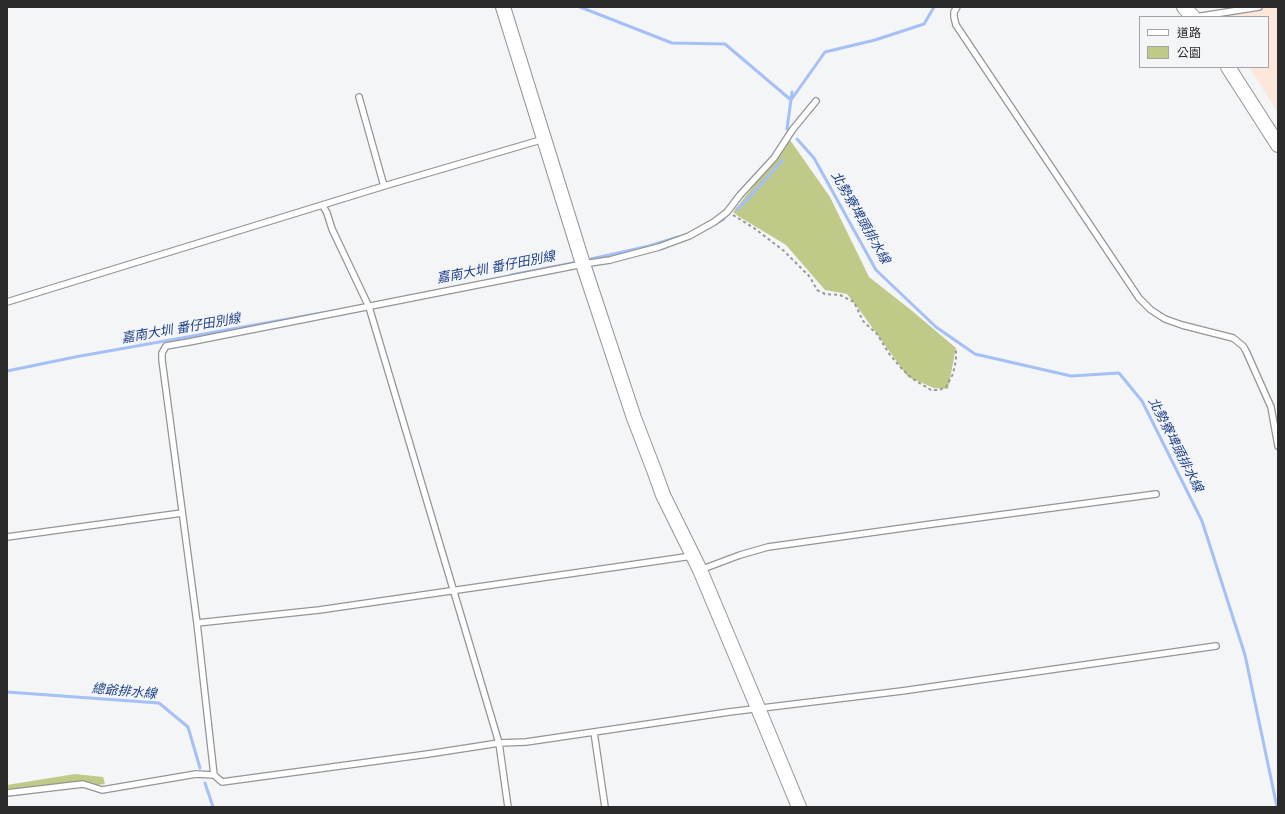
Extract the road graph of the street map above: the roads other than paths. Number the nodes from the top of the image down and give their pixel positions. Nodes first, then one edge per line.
1 (503, 7) edge
2 (957, 7) edge
3 (1184, 7) edge
4 (1259, 7) edge
5 (1193, 16) edge
6 (1200, 16) edge
7 (1229, 68) edge
8 (359, 97) dead end
9 (816, 101) dead end
10 (544, 139) junction
11 (1278, 146) edge
12 (384, 186) junction
13 (323, 206) junction
14 (583, 264) junction
15 (7, 302) edge
16 (369, 307) junction
17 (1278, 446) edge
18 (1156, 494) dead end
19 (182, 513) junction
20 (7, 538) edge
21 (693, 556) junction
22 (700, 570) junction
23 (454, 591) junction
24 (197, 623) junction
25 (1216, 646) dead end
26 (758, 708) junction
27 (594, 732) junction
28 (499, 742) junction
29 (214, 775) junction
30 (7, 794) edge
31 (508, 807) edge
32 (605, 807) edge
33 (799, 807) edge

1 - 10 street
2 - 17 lane
3 - 5 street
4 - 6 lane
7 - 11 street
8 - 12 lane
9 - 14 lane
10 - 12 lane
10 - 14 street
12 - 13 lane
13 - 15 lane
13 - 16 lane
14 - 16 lane
14 - 21 street
16 - 19 lane
16 - 23 lane
18 - 22 lane
19 - 20 lane
19 - 24 lane
21 - 22 street
21 - 23 lane
22 - 26 street
23 - 24 lane
23 - 28 lane
24 - 29 lane
25 - 26 lane
26 - 27 lane
26 - 33 street
27 - 28 lane
27 - 32 lane
28 - 29 lane
28 - 31 lane
29 - 30 lane

